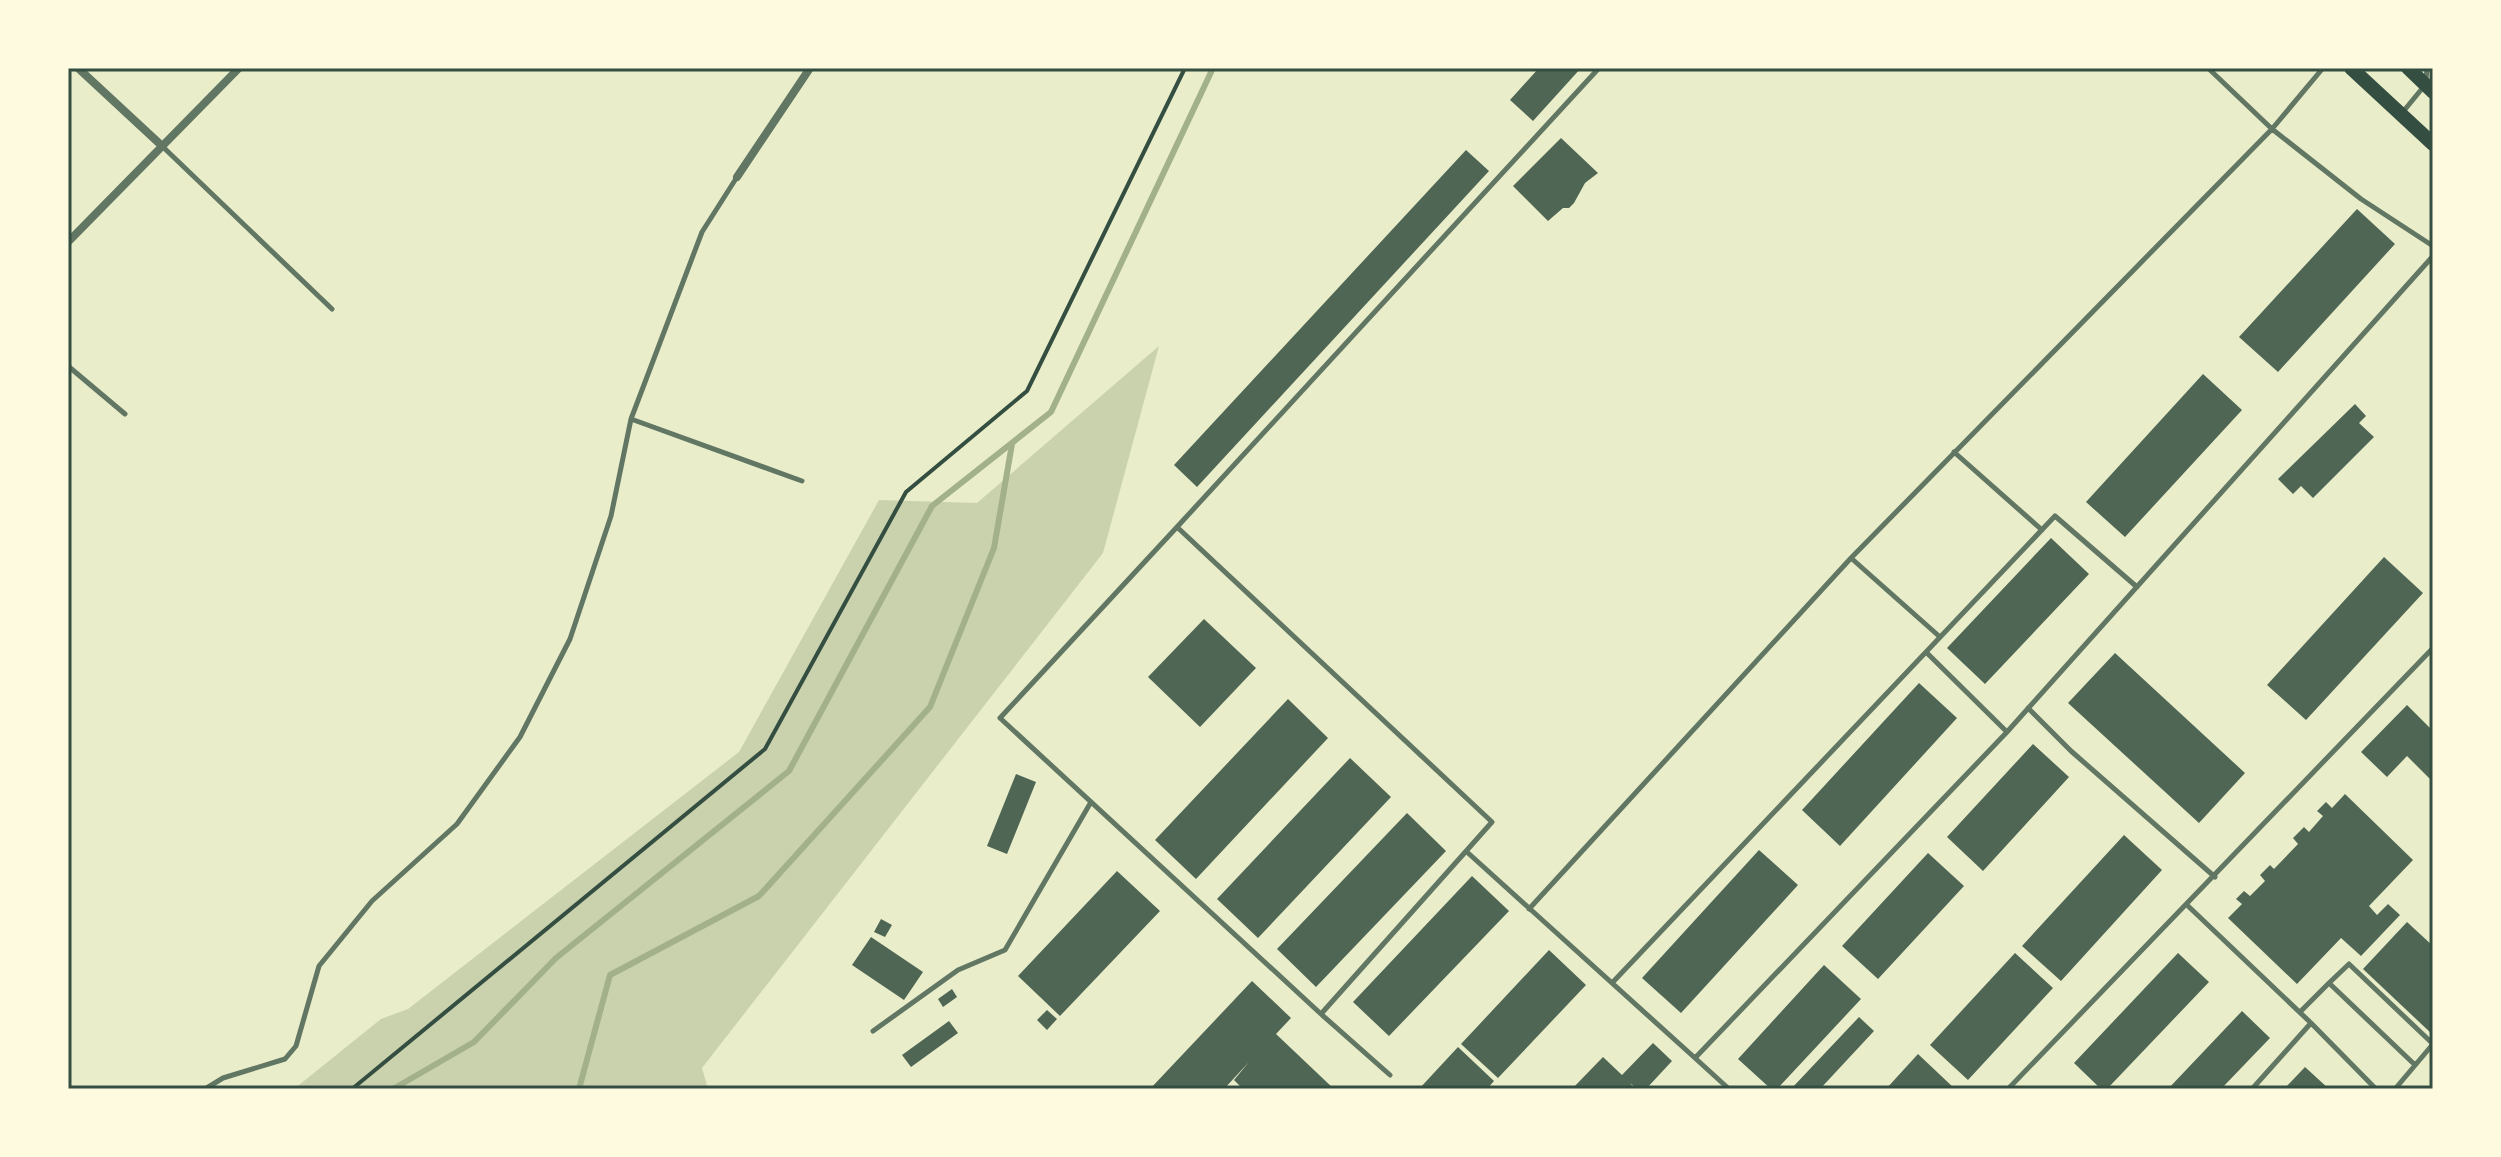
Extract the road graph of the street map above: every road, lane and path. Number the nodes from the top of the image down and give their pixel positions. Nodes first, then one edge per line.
1 (78, 68) edge
2 (239, 68) edge
3 (810, 68) edge
4 (1185, 68) edge
5 (1599, 68) edge
6 (2208, 68) edge
7 (2323, 68) edge
8 (2351, 68) edge
9 (2408, 68) edge
10 (2427, 68) edge
11 (2430, 85) edge
12 (2401, 114) junction
13 (2272, 129) junction
14 (2433, 144) edge
15 (161, 145) junction
16 (737, 177) joint
17 (68, 242) edge
18 (2433, 246) edge
19 (2433, 256) edge
20 (332, 309) dead end
21 (68, 366) edge
22 (125, 414) dead end
23 (631, 419) junction
24 (1954, 452) junction
25 (802, 481) dead end
26 (1177, 527) junction
27 (2042, 530) junction
28 (1851, 558) junction
29 (2137, 587) junction
30 (1940, 637) junction
31 (2433, 648) edge
32 (1926, 652) junction
33 (2028, 708) junction
34 (2007, 732) junction
35 (1091, 802) junction
36 (1467, 852) junction
37 (2215, 877) junction
38 (2187, 905) junction
39 (1529, 909) junction
40 (1612, 983) junction
41 (2329, 983) junction
42 (2300, 1012) junction
43 (1321, 1014) junction
44 (2311, 1023) junction
45 (873, 1031) dead end
46 (2433, 1044) edge
47 (1695, 1058) junction
48 (2414, 1064) junction
49 (1390, 1075) dead end
50 (205, 1089) edge
51 (352, 1089) edge
52 (1729, 1089) edge
53 (2008, 1089) edge
54 (2252, 1089) edge
55 (2376, 1089) edge
56 (2395, 1089) edge

1 - 15 street
2 - 15 street
3 - 16 street
4 - 51 path
5 - 26 lane
6 - 13 lane
7 - 13 lane
8 - 12 main road
9 - 11 main road
10 - 11 lane
11 - 12 lane
12 - 14 main road
13 - 18 lane
13 - 24 lane
15 - 17 street
15 - 20 lane
16 - 23 lane
19 - 29 lane
21 - 22 lane
23 - 25 lane
23 - 50 lane
24 - 27 lane
24 - 28 lane
26 - 35 lane
26 - 36 lane
27 - 29 lane
27 - 30 lane
28 - 30 lane
28 - 39 lane
29 - 33 lane
30 - 32 lane
31 - 37 lane
32 - 34 lane
32 - 40 lane
33 - 34 lane
33 - 37 lane
34 - 47 lane
35 - 43 lane
35 - 45 lane
36 - 39 lane
36 - 43 lane
37 - 38 lane
38 - 42 lane
38 - 53 lane
39 - 40 lane
40 - 47 lane
41 - 42 lane
41 - 46 lane
41 - 48 lane
42 - 44 lane
43 - 49 lane
44 - 54 lane
44 - 55 lane
46 - 48 lane
47 - 52 lane
48 - 56 lane

